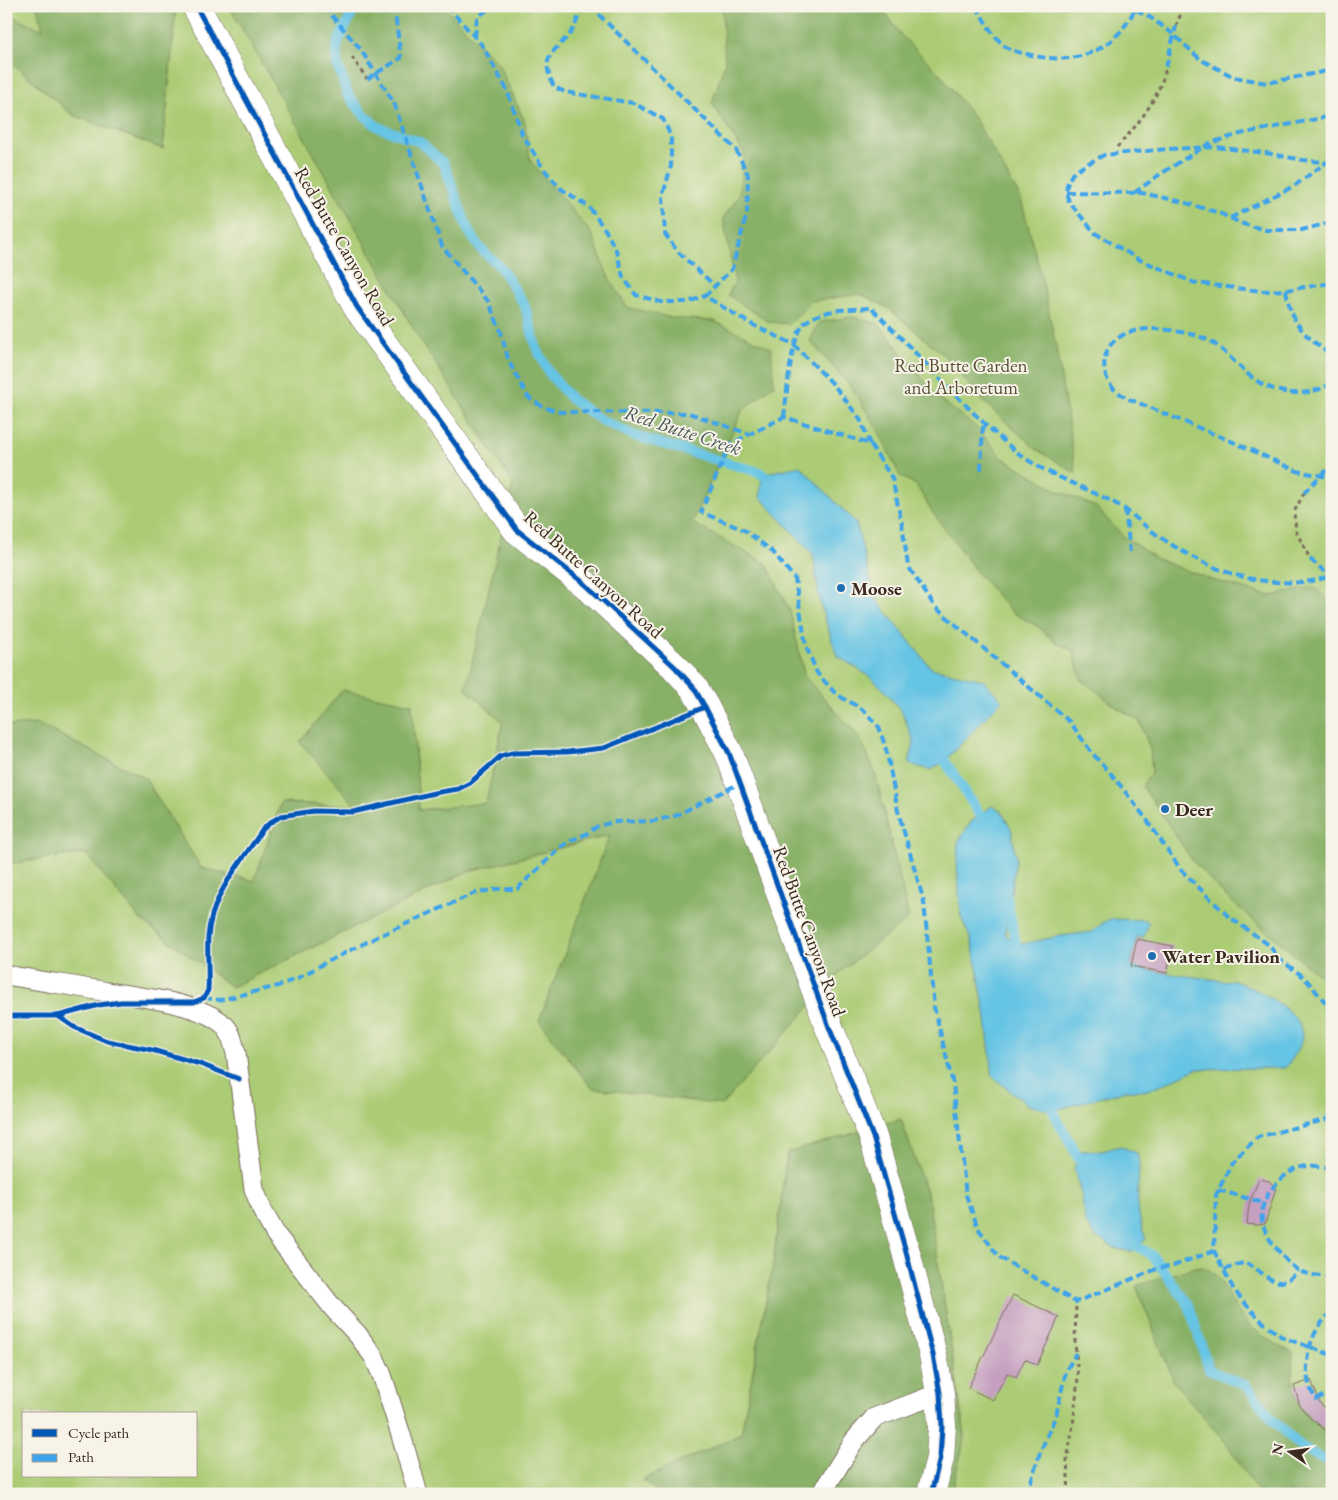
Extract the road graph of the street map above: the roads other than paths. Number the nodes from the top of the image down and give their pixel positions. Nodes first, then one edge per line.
1 (196, 6) edge
2 (6, 975) edge
3 (940, 1394) junction
4 (418, 1494) edge
5 (820, 1494) edge
6 (932, 1494) edge

1 - 3 street, Red Butte Canyon Road
2 - 4 lane
3 - 5 lane
3 - 6 street, Red Butte Canyon Road

